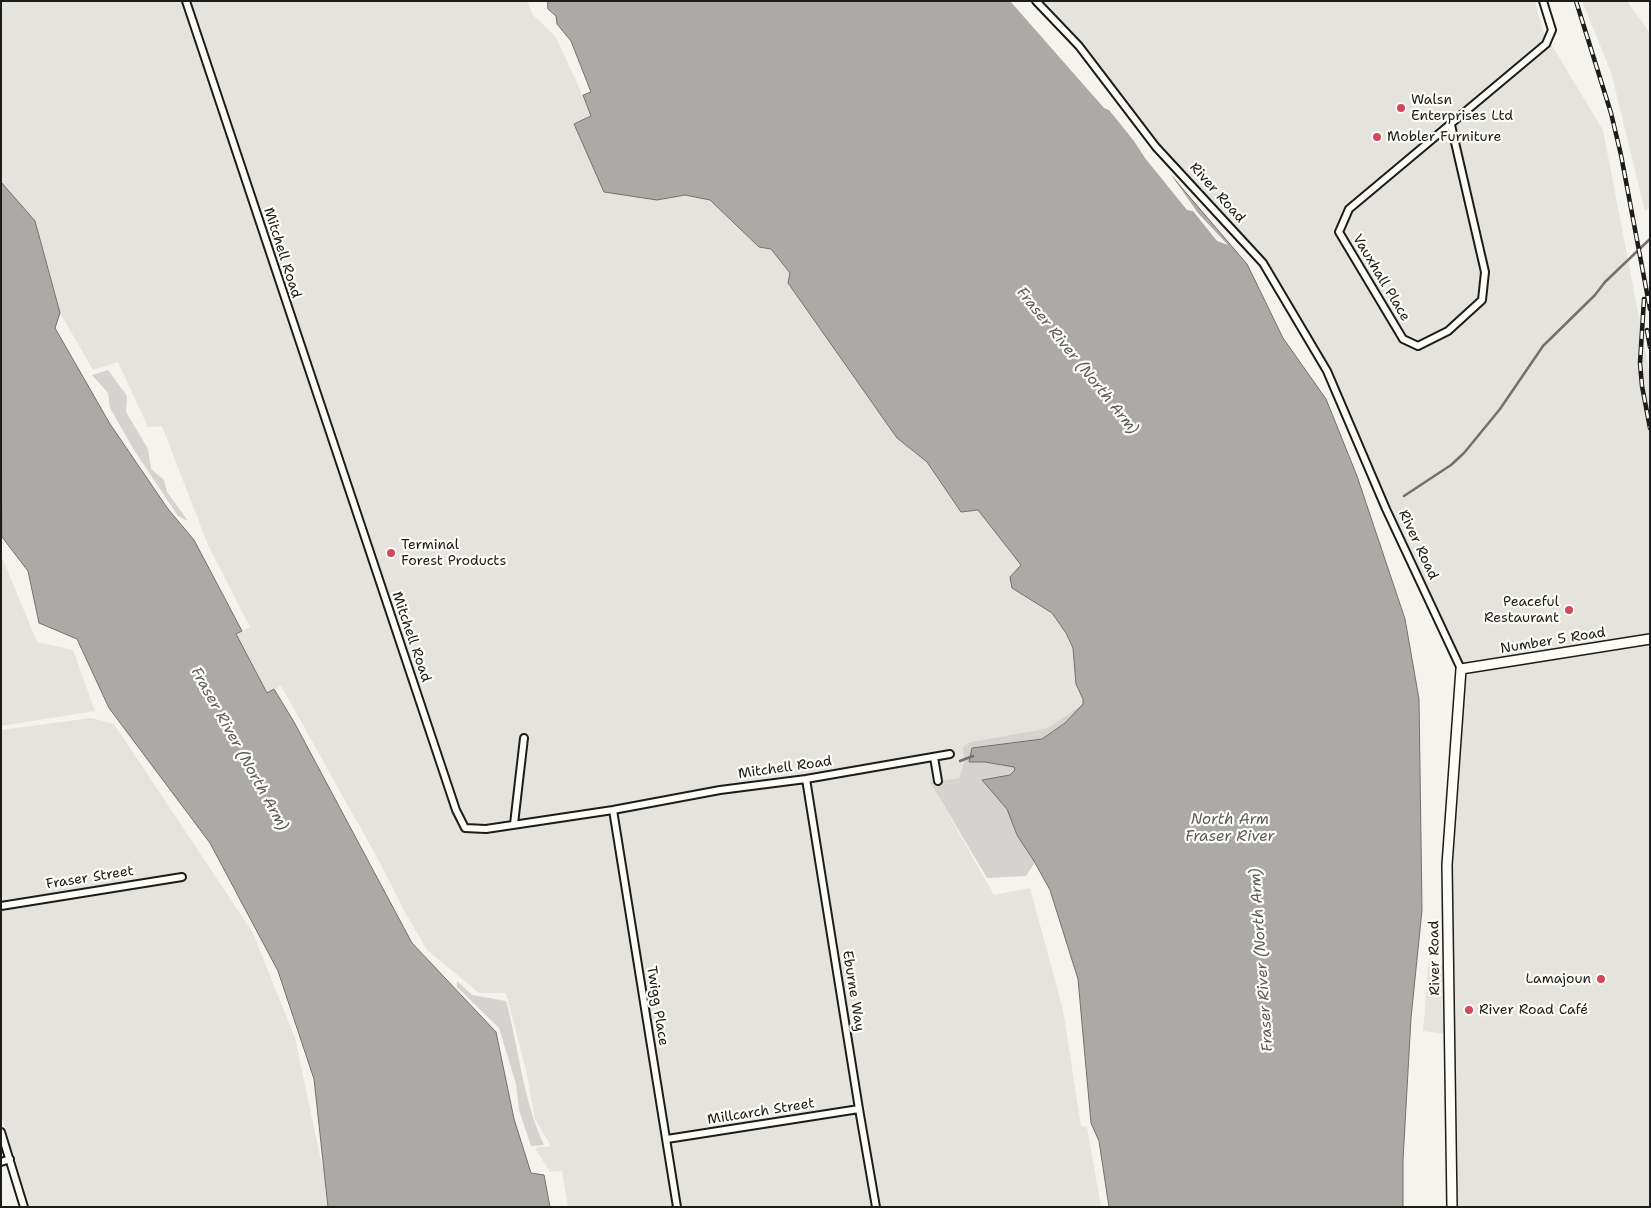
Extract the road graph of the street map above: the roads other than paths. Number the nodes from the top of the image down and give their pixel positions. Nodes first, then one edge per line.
1 (186, 1) edge
2 (1036, 1) edge
3 (1543, 1) edge
4 (1451, 125) junction
5 (1650, 639) edge
6 (1461, 670) junction
7 (524, 738) dead end
8 (950, 754) dead end
9 (934, 757) junction
10 (806, 779) junction
11 (938, 781) dead end
12 (613, 810) junction
13 (514, 824) junction
14 (182, 877) dead end
15 (1, 906) edge
16 (859, 1109) junction
17 (1, 1132) edge
18 (667, 1139) junction
19 (10, 1159) junction
20 (1, 1162) edge
21 (24, 1207) edge
22 (677, 1207) edge
23 (876, 1207) edge
24 (1452, 1207) edge

1 - 13 street, Mitchell Road
2 - 6 street, River Road
3 - 4 street, Vauxhall Place
4 - 4 street, Vauxhall Place
5 - 6 street, Number 5 Road
6 - 24 street, River Road
7 - 13 street
8 - 9 street, Mitchell Road
9 - 10 street, Mitchell Road
9 - 11 street
10 - 12 street, Mitchell Road
10 - 16 street, Eburne Way
12 - 13 street, Mitchell Road
12 - 18 street, Twigg Place
14 - 15 street, Fraser Street
16 - 18 street, Millcarch Street
16 - 23 street, Eburne Way
17 - 19 street
18 - 22 street, Twigg Place
19 - 20 street
19 - 21 street

